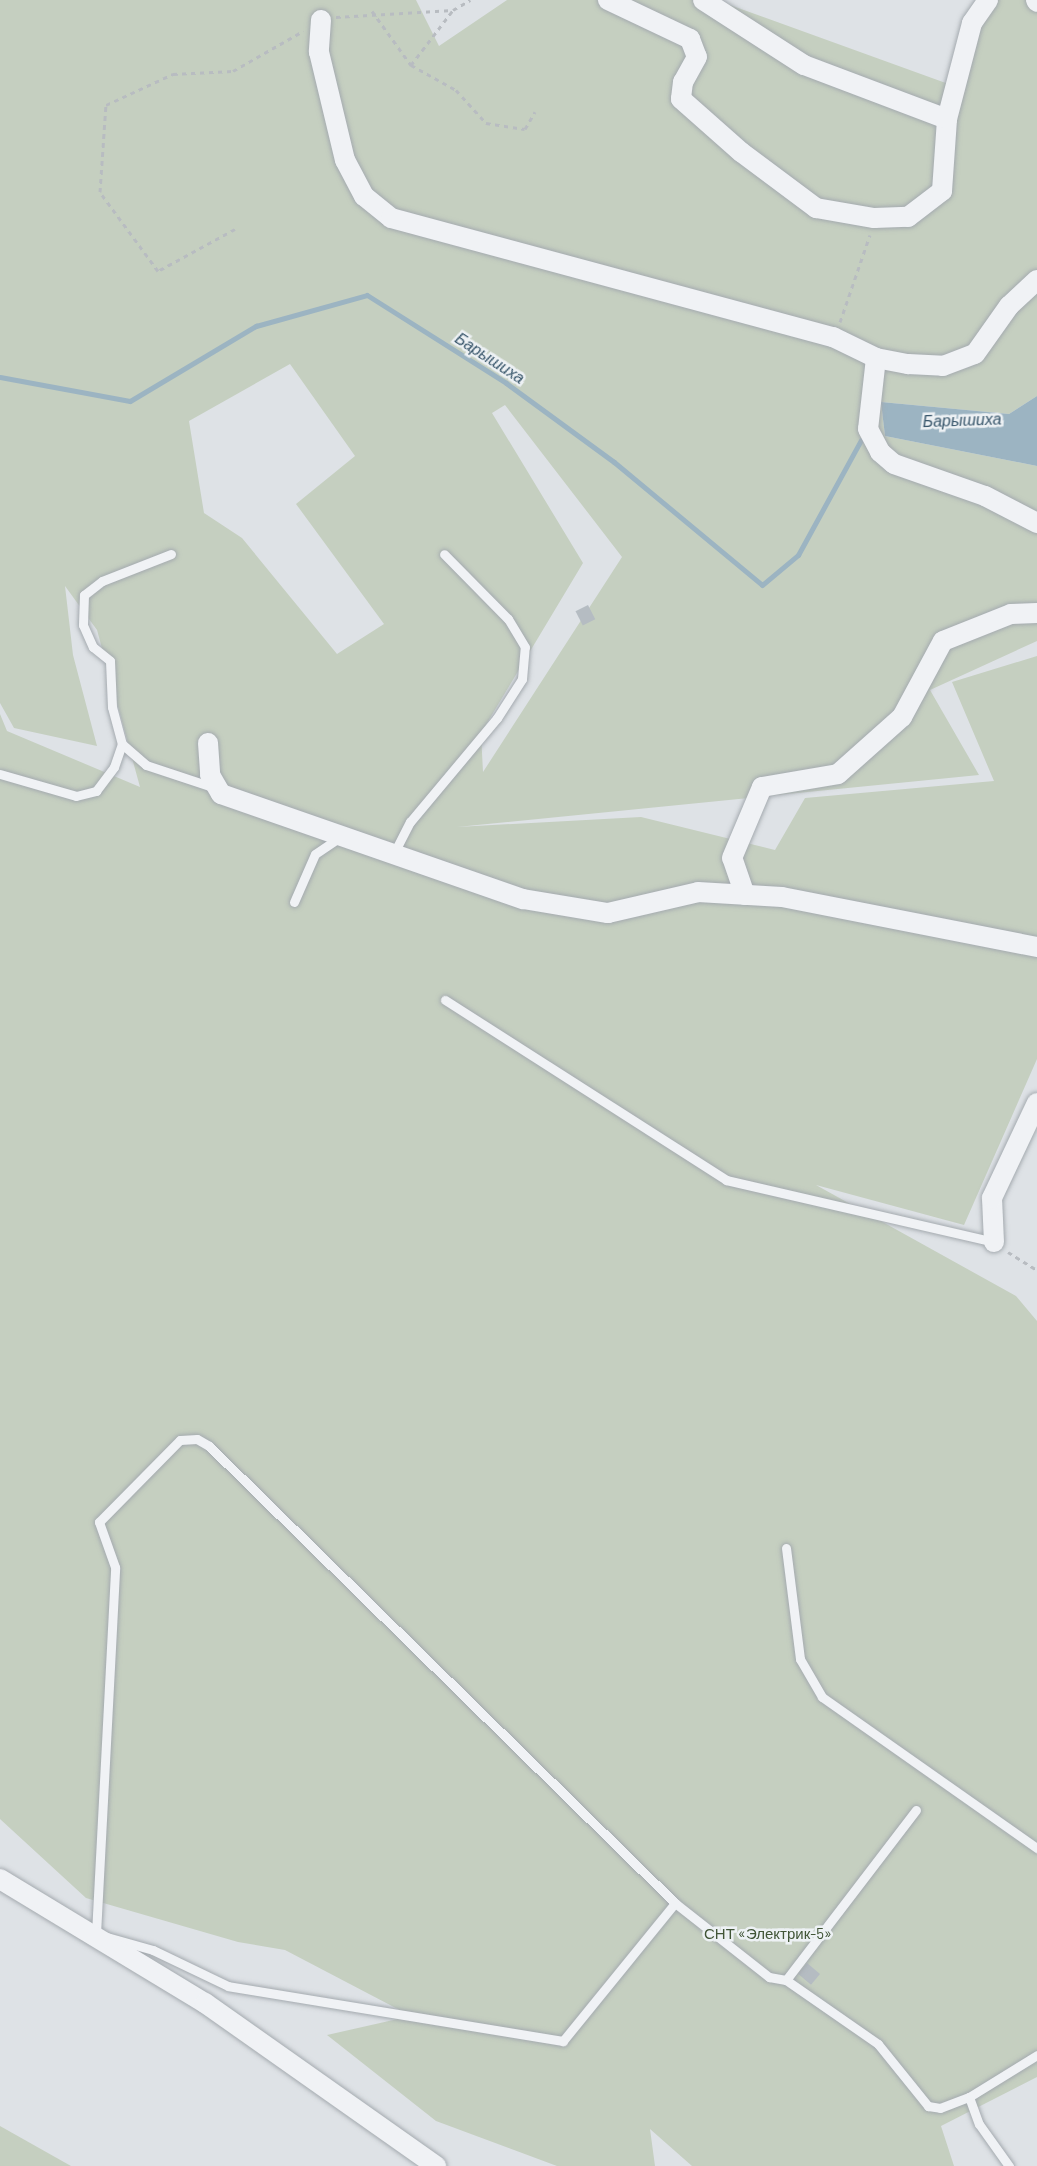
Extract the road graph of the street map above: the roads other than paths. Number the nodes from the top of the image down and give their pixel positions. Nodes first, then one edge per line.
1 (608, 0) edge
2 (703, 0) edge
3 (988, 0) edge
4 (321, 20) road end
5 (947, 119) junction
6 (1037, 280) edge
7 (876, 358) junction
8 (1037, 523) edge
9 (171, 554) dead end
10 (444, 554) dead end
11 (1037, 613) edge
12 (208, 743) dead end
13 (122, 744) junction
14 (0, 774) edge
15 (221, 794) junction
16 (344, 837) junction
17 (395, 851) junction
18 (745, 895) junction
19 (294, 902) dead end
20 (1037, 946) edge
21 (445, 1000) dead end
22 (1037, 1103) edge
23 (994, 1242) joint
24 (786, 1548) dead end
25 (916, 1810) dead end
26 (1037, 1848) edge
27 (0, 1879) edge
28 (675, 1903) junction
29 (96, 1934) junction
30 (786, 1980) junction
31 (1037, 2055) edge
32 (969, 2097) junction
33 (436, 2166) edge
34 (1009, 2166) edge

1 - 5 street
2 - 5 street
3 - 5 street
4 - 7 street
6 - 7 street
7 - 8 street
9 - 13 lane
10 - 17 lane
11 - 18 street
12 - 15 street
13 - 14 lane
13 - 15 lane
15 - 16 street
16 - 17 street
16 - 19 lane
17 - 18 street
18 - 20 street
21 - 23 lane
22 - 23 street
24 - 26 lane
25 - 30 lane
27 - 29 street
28 - 29 lane
28 - 29 lane
28 - 30 lane
29 - 33 street
30 - 32 lane
31 - 32 lane
32 - 34 lane

